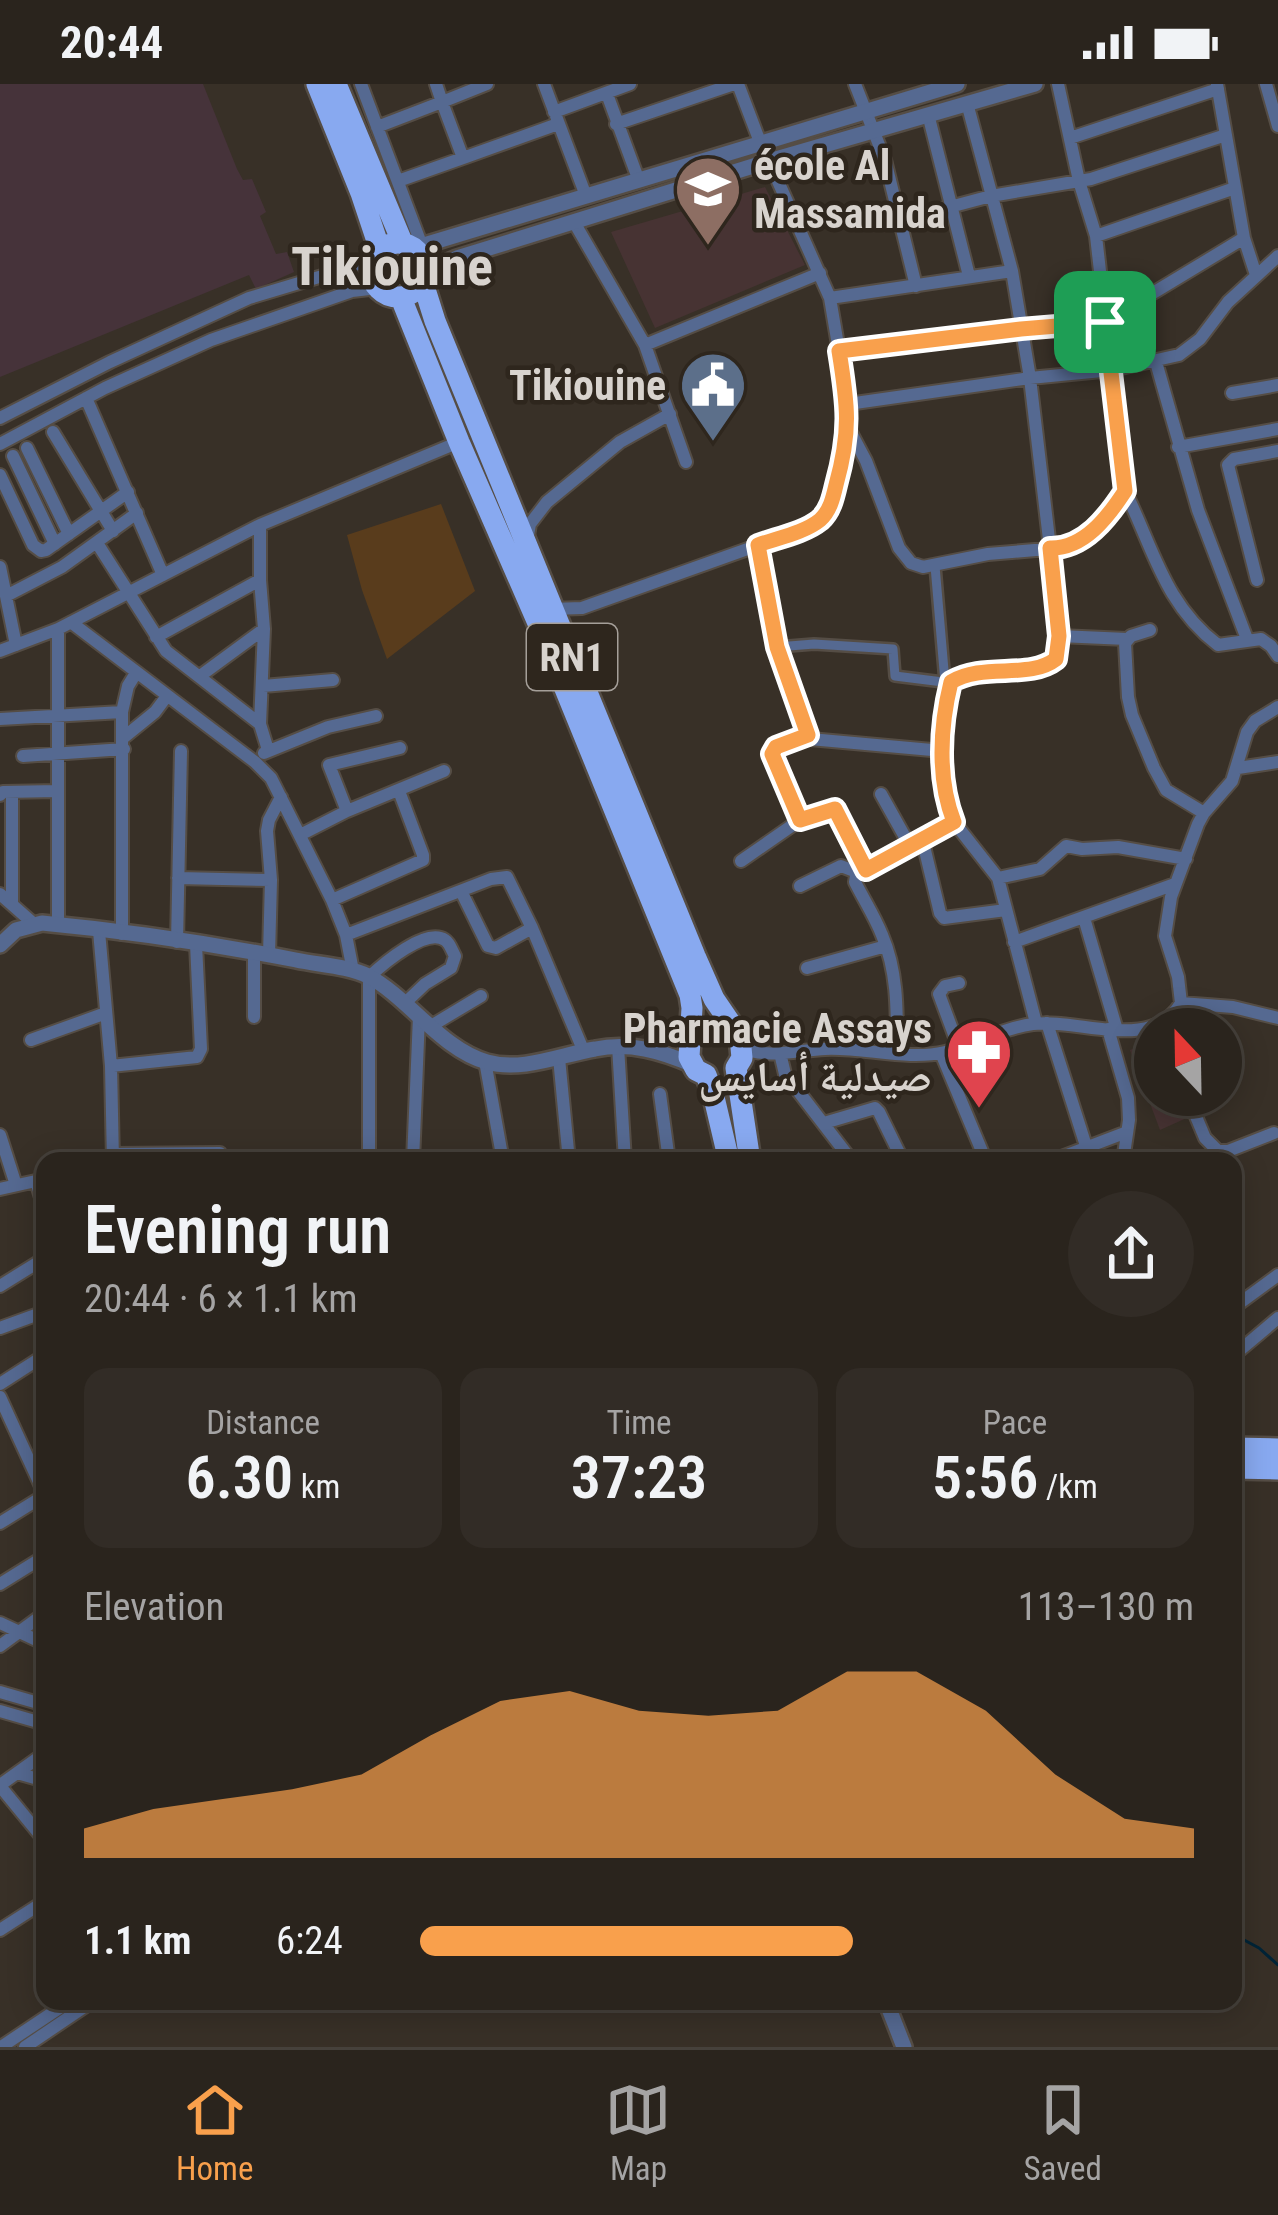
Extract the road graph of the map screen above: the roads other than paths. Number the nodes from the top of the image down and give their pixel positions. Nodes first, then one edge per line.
1 (317, 84) edge
2 (336, 84) edge
3 (361, 84) edge
4 (436, 84) edge
5 (487, 84) edge
6 (544, 84) edge
7 (630, 84) edge
8 (680, 84) edge
9 (736, 84) edge
10 (855, 84) edge
11 (957, 84) edge
12 (1035, 84) edge
13 (1058, 84) edge
14 (1266, 84) edge
15 (1218, 87) edge
16 (607, 94) junction
17 (687, 100) junction
18 (442, 102) junction
19 (967, 103) junction
20 (866, 112) junction
21 (928, 114) junction
22 (556, 118) junction
23 (616, 124) junction
24 (1278, 126) edge
25 (377, 127) junction
26 (874, 130) junction
27 (1226, 135) junction
28 (1070, 138) junction
29 (760, 142) junction
30 (463, 158) junction
31 (770, 161) junction
32 (639, 181) junction
33 (1079, 181) junction
34 (398, 182) junction
35 (1235, 188) junction
36 (586, 196) junction
37 (991, 196) junction
38 (950, 206) junction
39 (580, 220) junction
40 (901, 220) junction
41 (1096, 236) junction
42 (1244, 238) junction
43 (413, 246) junction
44 (377, 252) junction
45 (1278, 256) edge
46 (1012, 272) junction
47 (820, 273) junction
48 (1256, 275) junction
49 (968, 276) junction
50 (424, 279) junction
51 (916, 286) junction
52 (378, 288) junction
53 (401, 298) junction
54 (830, 298) junction
55 (1105, 322) junction
56 (1021, 329) junction
57 (645, 344) junction
58 (839, 351) junction
59 (1156, 362) junction
60 (1112, 370) junction
61 (1030, 378) junction
62 (1278, 385) edge
63 (1232, 393) dead end
64 (86, 398) junction
65 (848, 404) junction
66 (670, 414) junction
67 (0, 418) edge
68 (848, 427) junction
69 (1278, 429) edge
70 (52, 432) dead end
71 (459, 442) junction
72 (0, 444) edge
73 (1178, 446) junction
74 (26, 448) dead end
75 (1278, 451) edge
76 (13, 456) dead end
77 (686, 463) dead end
78 (0, 475) edge
79 (1125, 491) junction
80 (128, 492) junction
81 (547, 502) junction
82 (511, 508) junction
83 (100, 512) junction
84 (137, 513) junction
85 (260, 525) junction
86 (113, 531) junction
87 (69, 534) junction
88 (97, 543) junction
89 (55, 544) junction
90 (758, 545) junction
91 (1050, 548) junction
92 (529, 555) junction
93 (935, 566) junction
94 (0, 567) edge
95 (163, 575) junction
96 (260, 580) junction
97 (1257, 580) dead end
98 (129, 591) junction
99 (6, 596) junction
100 (582, 608) junction
101 (551, 609) junction
102 (72, 622) junction
103 (58, 629) junction
104 (264, 629) junction
105 (1150, 630) dead end
106 (563, 634) junction
107 (1059, 636) junction
108 (156, 637) junction
109 (1247, 639) junction
110 (1126, 640) junction
111 (16, 645) junction
112 (777, 647) junction
113 (0, 651) edge
114 (1278, 656) edge
115 (136, 673) junction
116 (200, 676) junction
117 (333, 680) dead end
118 (948, 682) junction
119 (263, 686) junction
120 (166, 696) junction
121 (1278, 707) edge
122 (122, 712) junction
123 (376, 716) dead end
124 (58, 717) junction
125 (0, 719) edge
126 (260, 724) junction
127 (808, 735) junction
128 (123, 744) junction
129 (400, 748) dead end
130 (268, 750) junction
131 (181, 751) dead end
132 (943, 751) junction
133 (58, 754) junction
134 (23, 756) dead end
135 (255, 762) junction
136 (1278, 762) edge
137 (1238, 768) junction
138 (444, 771) dead end
139 (0, 772) edge
140 (57, 791) junction
141 (399, 791) junction
142 (5, 793) edge
143 (881, 794) dead end
144 (281, 797) junction
145 (347, 812) junction
146 (1204, 813) junction
147 (800, 820) junction
148 (954, 822) junction
149 (300, 835) junction
150 (916, 842) junction
151 (1186, 859) junction
152 (741, 860) dead end
153 (862, 872) junction
154 (178, 878) junction
155 (998, 878) junction
156 (271, 880) junction
157 (1175, 884) junction
158 (800, 886) dead end
159 (461, 890) junction
160 (6, 899) edge
161 (332, 900) junction
162 (1006, 910) junction
163 (1084, 918) junction
164 (34, 924) junction
165 (58, 925) junction
166 (532, 928) junction
167 (99, 931) junction
168 (122, 934) junction
169 (346, 934) junction
170 (177, 942) junction
171 (1014, 942) junction
172 (196, 944) junction
173 (0, 945) edge
174 (886, 946) junction
175 (261, 954) junction
176 (807, 968) dead end
177 (361, 974) junction
178 (959, 982) dead end
179 (481, 996) dead end
180 (404, 1004) junction
181 (1181, 1004) junction
182 (1178, 1008) edge
183 (106, 1013) junction
184 (254, 1017) dead end
185 (1278, 1018) edge
186 (425, 1021) junction
187 (1041, 1023) junction
188 (731, 1027) junction
189 (1113, 1030) junction
190 (1134, 1030) edge
191 (691, 1038) junction
192 (31, 1040) dead end
193 (618, 1046) junction
194 (959, 1048) junction
195 (653, 1050) junction
196 (584, 1052) junction
197 (896, 1052) junction
198 (780, 1053) junction
199 (941, 1053) junction
200 (559, 1058) junction
201 (485, 1061) junction
202 (739, 1061) junction
203 (111, 1066) junction
204 (699, 1070) junction
205 (659, 1094) dead end
206 (1195, 1116) edge
207 (824, 1123) junction
208 (1127, 1132) junction
209 (1274, 1132) dead end
210 (0, 1135) edge
211 (1086, 1145) junction
212 (113, 1152) edge
213 (369, 1152) edge
214 (414, 1152) edge
215 (501, 1152) edge
216 (568, 1152) edge
217 (624, 1152) edge
218 (668, 1152) edge
219 (727, 1152) edge
220 (749, 1152) edge
221 (845, 1152) edge
222 (899, 1152) edge
223 (982, 1152) edge
224 (1071, 1152) edge
225 (1124, 1152) edge
226 (36, 1181) edge
227 (16, 1185) junction
228 (0, 1189) edge
229 (36, 1264) edge
230 (1277, 1277) edge
231 (0, 1286) edge
232 (1242, 1303) edge
233 (36, 1315) edge
234 (1278, 1318) edge
235 (0, 1328) edge
236 (1242, 1348) edge
237 (36, 1361) edge
238 (0, 1384) edge
239 (0, 1397) edge
240 (1242, 1448) edge
241 (1278, 1449) edge
242 (1242, 1468) edge
243 (1278, 1469) edge
244 (36, 1475) edge
245 (36, 1500) edge
246 (0, 1522) edge
247 (36, 1562) edge
248 (0, 1585) edge
249 (36, 1620) edge
250 (0, 1623) edge
251 (18, 1633) junction
252 (36, 1640) edge
253 (0, 1646) edge
254 (0, 1691) edge
255 (36, 1702) edge
256 (0, 1711) edge
257 (36, 1721) edge
258 (36, 1759) edge
259 (17, 1773) junction
260 (36, 1778) edge
261 (0, 1786) edge
262 (36, 1830) edge
263 (36, 1906) edge
264 (0, 1930) edge
265 (56, 2010) edge
266 (80, 2010) edge
267 (890, 2010) edge
268 (1, 2047) edge
269 (25, 2047) edge
270 (904, 2047) edge

1 - 44 highway
2 - 43 highway, RN1
3 - 25 street
4 - 18 street
5 - 18 street
6 - 22 street
7 - 16 street
8 - 17 street
9 - 17 street
9 - 29 street
10 - 20 street
11 - 20 street
12 - 19 street
13 - 28 street
14 - 24 street
15 - 27 street
15 - 28 street
16 - 22 street
16 - 23 street
17 - 23 street
18 - 25 street
18 - 30 street
19 - 21 street
19 - 37 street
20 - 26 street
20 - 29 street
21 - 26 street
21 - 38 street
22 - 30 street
22 - 36 street
23 - 32 street
25 - 34 street
26 - 31 street
26 - 40 street
27 - 33 street
27 - 35 street
28 - 33 street
29 - 32 street
30 - 34 street
31 - 39 street
31 - 47 street
32 - 36 street
33 - 37 street
33 - 41 street
34 - 43 street
35 - 41 street
35 - 42 street
36 - 43 street
37 - 38 street
37 - 46 street
38 - 40 street
38 - 49 street
39 - 50 street
39 - 57 street
40 - 51 street
41 - 55 street
42 - 48 street
42 - 55 street
43 - 44 highway
43 - 50 highway, RN1
44 - 52 highway
44 - 67 street
45 - 48 street
46 - 49 street
46 - 56 street
47 - 54 street
47 - 57 street
48 - 59 street
49 - 51 street
50 - 53 highway
50 - 82 highway, RN1
51 - 54 street
52 - 53 highway
52 - 64 street
53 - 71 highway, RN1
54 - 58 street
55 - 56 street
55 - 60 street
56 - 58 street
56 - 61 street
57 - 66 street
58 - 65 street
59 - 60 street
59 - 73 street
60 - 61 street
60 - 79 street
61 - 65 street
61 - 91 street
62 - 63 street
64 - 72 street
64 - 80 street
65 - 68 street
66 - 77 street
66 - 81 street
68 - 90 street
68 - 93 street
69 - 73 street
70 - 83 street
71 - 85 street
71 - 191 highway, RN1
73 - 109 street
74 - 87 street
75 - 97 street
76 - 89 street
78 - 89 street
79 - 91 street
79 - 109 street
80 - 83 street
80 - 84 street
81 - 82 street
81 - 92 street
82 - 92 highway, RN1
83 - 86 street
83 - 87 street
84 - 86 street
84 - 95 street
85 - 95 street
85 - 96 street
86 - 88 street
87 - 89 street
88 - 98 street
88 - 99 street
90 - 100 street
90 - 112 street
91 - 93 street
91 - 107 street
92 - 101 highway, RN1
93 - 118 street
94 - 99 street
95 - 98 street
96 - 104 street
96 - 108 street
98 - 102 street
98 - 108 street
99 - 111 street
100 - 101 street
100 - 106 street
101 - 106 highway, RN1
102 - 103 street
102 - 115 street
103 - 111 street
103 - 124 street
104 - 116 street
104 - 119 street
105 - 110 street
106 - 188 highway, RN1
107 - 110 street
107 - 118 street
108 - 116 street
109 - 114 street
110 - 146 street
111 - 113 street
112 - 118 street
112 - 127 street
115 - 120 street
115 - 122 street
116 - 126 street
117 - 119 street
118 - 132 street
119 - 126 street
120 - 128 street
120 - 135 street
121 - 137 street
122 - 124 street
122 - 128 street
123 - 130 street
124 - 125 street
124 - 133 street
126 - 130 street
127 - 132 street
127 - 147 street
128 - 133 street
128 - 168 street
129 - 145 street
130 - 135 street
131 - 154 street
132 - 148 street
133 - 134 street
133 - 140 street
135 - 144 street
136 - 137 street
137 - 146 street
138 - 141 street
139 - 142 street
140 - 142 street
140 - 165 street
141 - 145 street
141 - 161 street
142 - 160 street
143 - 150 street
144 - 149 street
144 - 156 street
145 - 149 street
146 - 151 street
147 - 152 street
147 - 153 street
148 - 150 street
148 - 155 street
149 - 161 street
150 - 153 street
150 - 162 street
151 - 155 street
151 - 157 street
153 - 158 street
153 - 174 street
154 - 156 street
154 - 170 street
155 - 162 street
156 - 175 street
157 - 163 street
157 - 181 street
159 - 166 street
159 - 166 street
159 - 169 street
160 - 164 street
161 - 169 street
162 - 171 street
163 - 171 street
163 - 189 street
164 - 165 street
164 - 173 street
165 - 167 street
166 - 196 street
167 - 168 street
167 - 183 street
168 - 170 street
169 - 177 street
170 - 172 street
171 - 187 street
172 - 175 street
172 - 203 street
174 - 176 street
174 - 197 street
175 - 177 street
175 - 184 street
177 - 180 street
177 - 180 street
177 - 213 street
178 - 194 street
179 - 186 street
180 - 186 street
181 - 182 street
181 - 185 street
183 - 192 street
183 - 203 street
186 - 201 street
186 - 214 street
187 - 189 street
187 - 194 street
187 - 211 street
188 - 191 highway
188 - 202 highway, RN1
189 - 190 street
189 - 208 street
191 - 195 street
191 - 204 highway, RN1
193 - 195 street
193 - 196 street
193 - 217 street
194 - 199 street
195 - 204 street
196 - 200 street
197 - 198 street
197 - 199 street
198 - 202 street
198 - 207 street
199 - 223 street
200 - 201 street
200 - 216 street
201 - 215 street
202 - 204 highway
202 - 220 highway, RN1
203 - 212 street
204 - 219 highway, RN1
205 - 218 street
206 - 209 street
207 - 221 street
207 - 222 street
208 - 211 street
208 - 225 street
210 - 227 street
211 - 224 street
226 - 227 street
227 - 228 street
229 - 231 street
230 - 232 street
233 - 235 street
234 - 236 street
237 - 238 street
239 - 244 street
240 - 241 highway
242 - 243 highway
245 - 246 street
247 - 248 street
249 - 251 street
250 - 251 street
251 - 252 street
251 - 253 street
254 - 255 street
256 - 257 street
258 - 259 street
259 - 260 street
259 - 261 street
261 - 262 street
263 - 264 street
265 - 268 street
266 - 269 street
267 - 270 street

